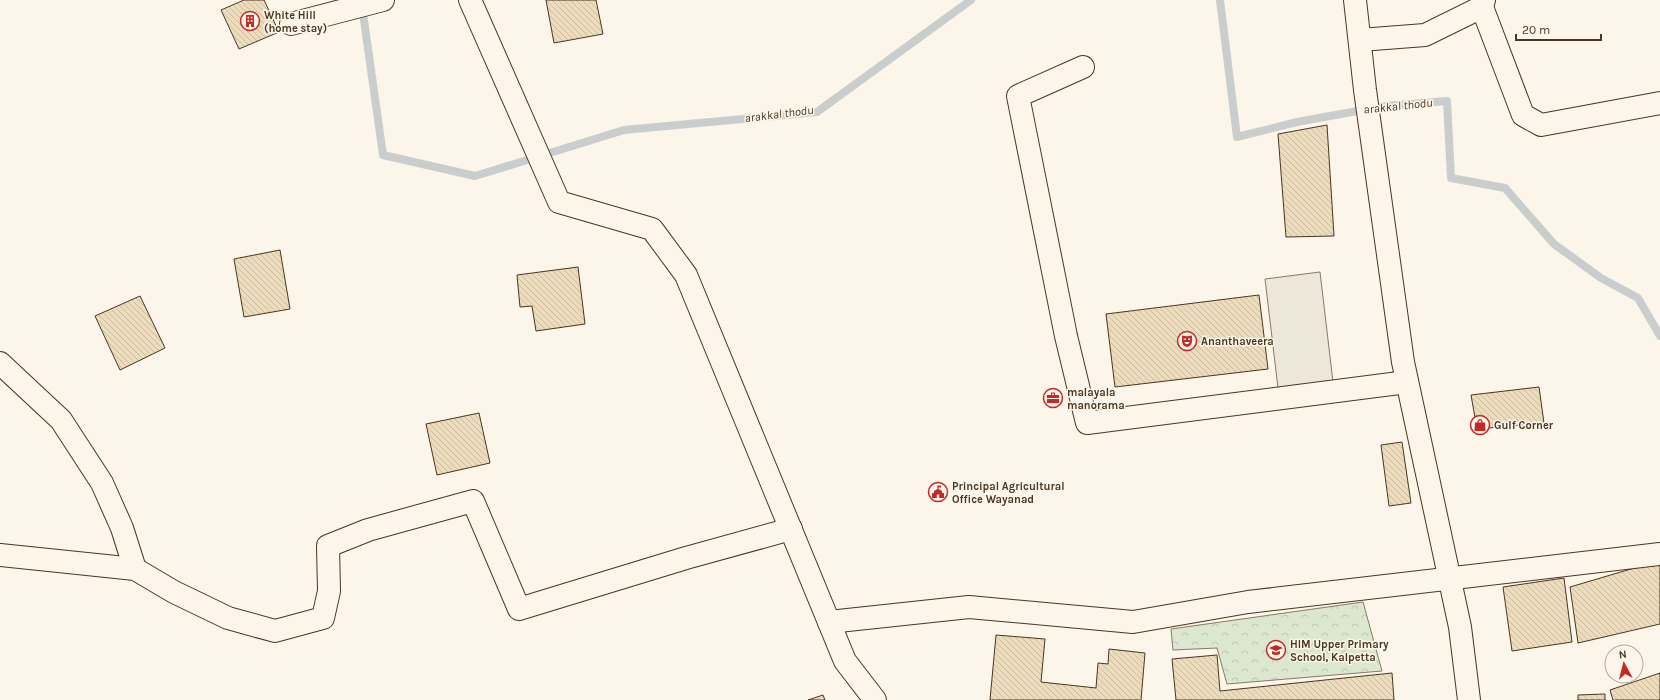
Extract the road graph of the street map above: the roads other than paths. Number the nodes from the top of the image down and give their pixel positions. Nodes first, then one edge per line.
1 (383, 0) edge
2 (470, 0) edge
3 (1355, 0) edge
4 (1483, 3) edge
5 (291, 24) dead end
6 (1360, 40) junction
7 (1083, 66) dead end
8 (1660, 103) edge
9 (0, 363) edge
10 (1407, 382) junction
11 (791, 529) junction
12 (1660, 554) edge
13 (0, 555) edge
14 (135, 569) junction
15 (1450, 578) junction
16 (829, 622) junction
17 (875, 700) edge
18 (1469, 700) edge

1 - 5 street
2 - 11 street
3 - 6 street
4 - 6 street
4 - 8 street
6 - 10 street
7 - 10 street
9 - 14 street
10 - 15 street
11 - 14 street
11 - 16 street
12 - 15 street
13 - 14 street
15 - 16 street
15 - 18 street
16 - 17 street

